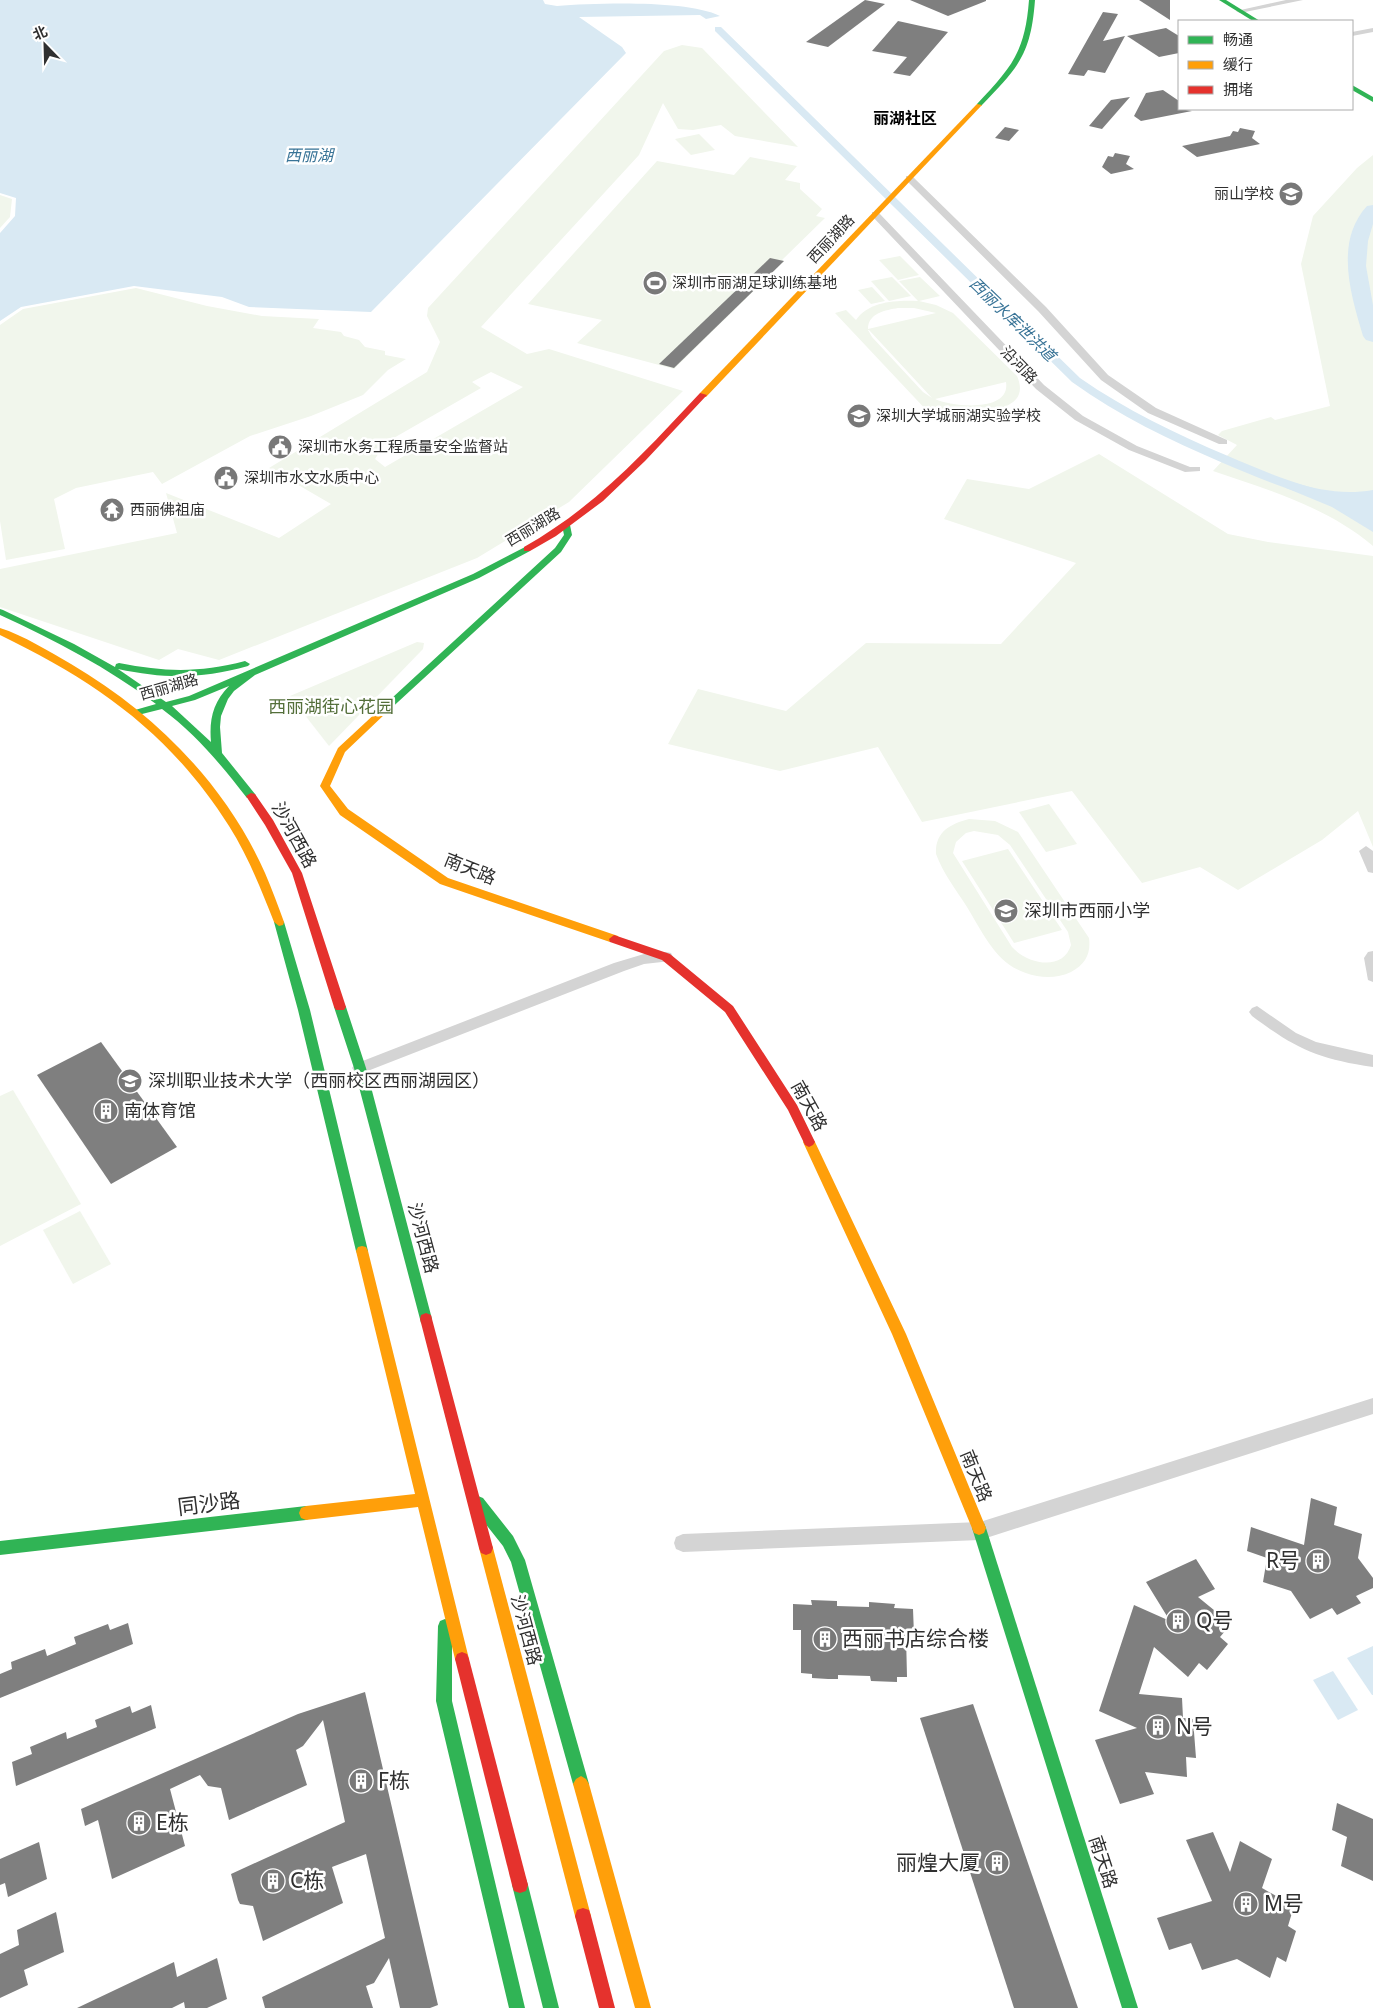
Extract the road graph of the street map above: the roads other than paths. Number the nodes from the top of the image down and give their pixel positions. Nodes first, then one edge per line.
1 (1024, 0) edge
2 (1032, 0) edge
3 (1211, 0) edge
4 (1222, 0) edge
5 (1299, 0) edge
6 (1243, 16) edge
7 (1373, 30) edge
8 (1353, 34) edge
9 (1353, 79) edge
10 (1353, 88) edge
11 (1373, 91) edge
12 (1373, 100) edge
13 (904, 177) junction
14 (885, 198) junction
15 (875, 214) junction
16 (1224, 442) dead end
17 (1196, 469) dead end
18 (566, 525) junction
19 (0, 612) edge
20 (0, 632) edge
21 (107, 665) junction
22 (249, 668) junction
23 (163, 704) junction
24 (138, 712) junction
25 (217, 754) junction
26 (1366, 852) dead end
27 (1373, 868) edge
28 (1373, 956) edge
29 (666, 958) junction
30 (1373, 976) edge
31 (1257, 1012) dead end
32 (1373, 1061) edge
33 (360, 1068) junction
34 (1373, 1406) edge
35 (472, 1496) junction
36 (422, 1500) junction
37 (980, 1531) junction
38 (683, 1543) dead end
39 (0, 1548) edge
40 (445, 1591) junction
41 (517, 2008) edge
42 (551, 2008) edge
43 (607, 2008) edge
44 (643, 2008) edge
45 (1130, 2008) edge

1 - 13 main road
2 - 13 main road
3 - 6 main road
4 - 6 main road
5 - 6 street
7 - 8 street
9 - 11 main road
10 - 12 main road
13 - 14 main road
13 - 16 street
14 - 15 main road, 西丽湖路
14 - 22 main road, 西丽湖路
15 - 17 street, 沿河路
15 - 18 main road, 西丽湖路
18 - 22 main road, 西丽湖路
18 - 29 main road, 南天路
19 - 21 main road, 沙河西路
20 - 24 main road
21 - 22 main road
21 - 23 main road, 沙河西路
22 - 23 main road, 西丽湖路
22 - 25 main road
23 - 24 main road, 西丽湖路
23 - 25 main road, 沙河西路
24 - 36 main road
25 - 33 main road, 沙河西路
26 - 27 street
28 - 30 street
29 - 33 street
29 - 37 main road, 南天路
31 - 32 street
33 - 35 main road, 沙河西路
34 - 37 street
35 - 43 main road, 沙河西路
35 - 44 main road
36 - 39 main road, 同沙路
36 - 40 main road
37 - 38 street
37 - 45 main road, 南天路
40 - 41 main road
40 - 42 main road

